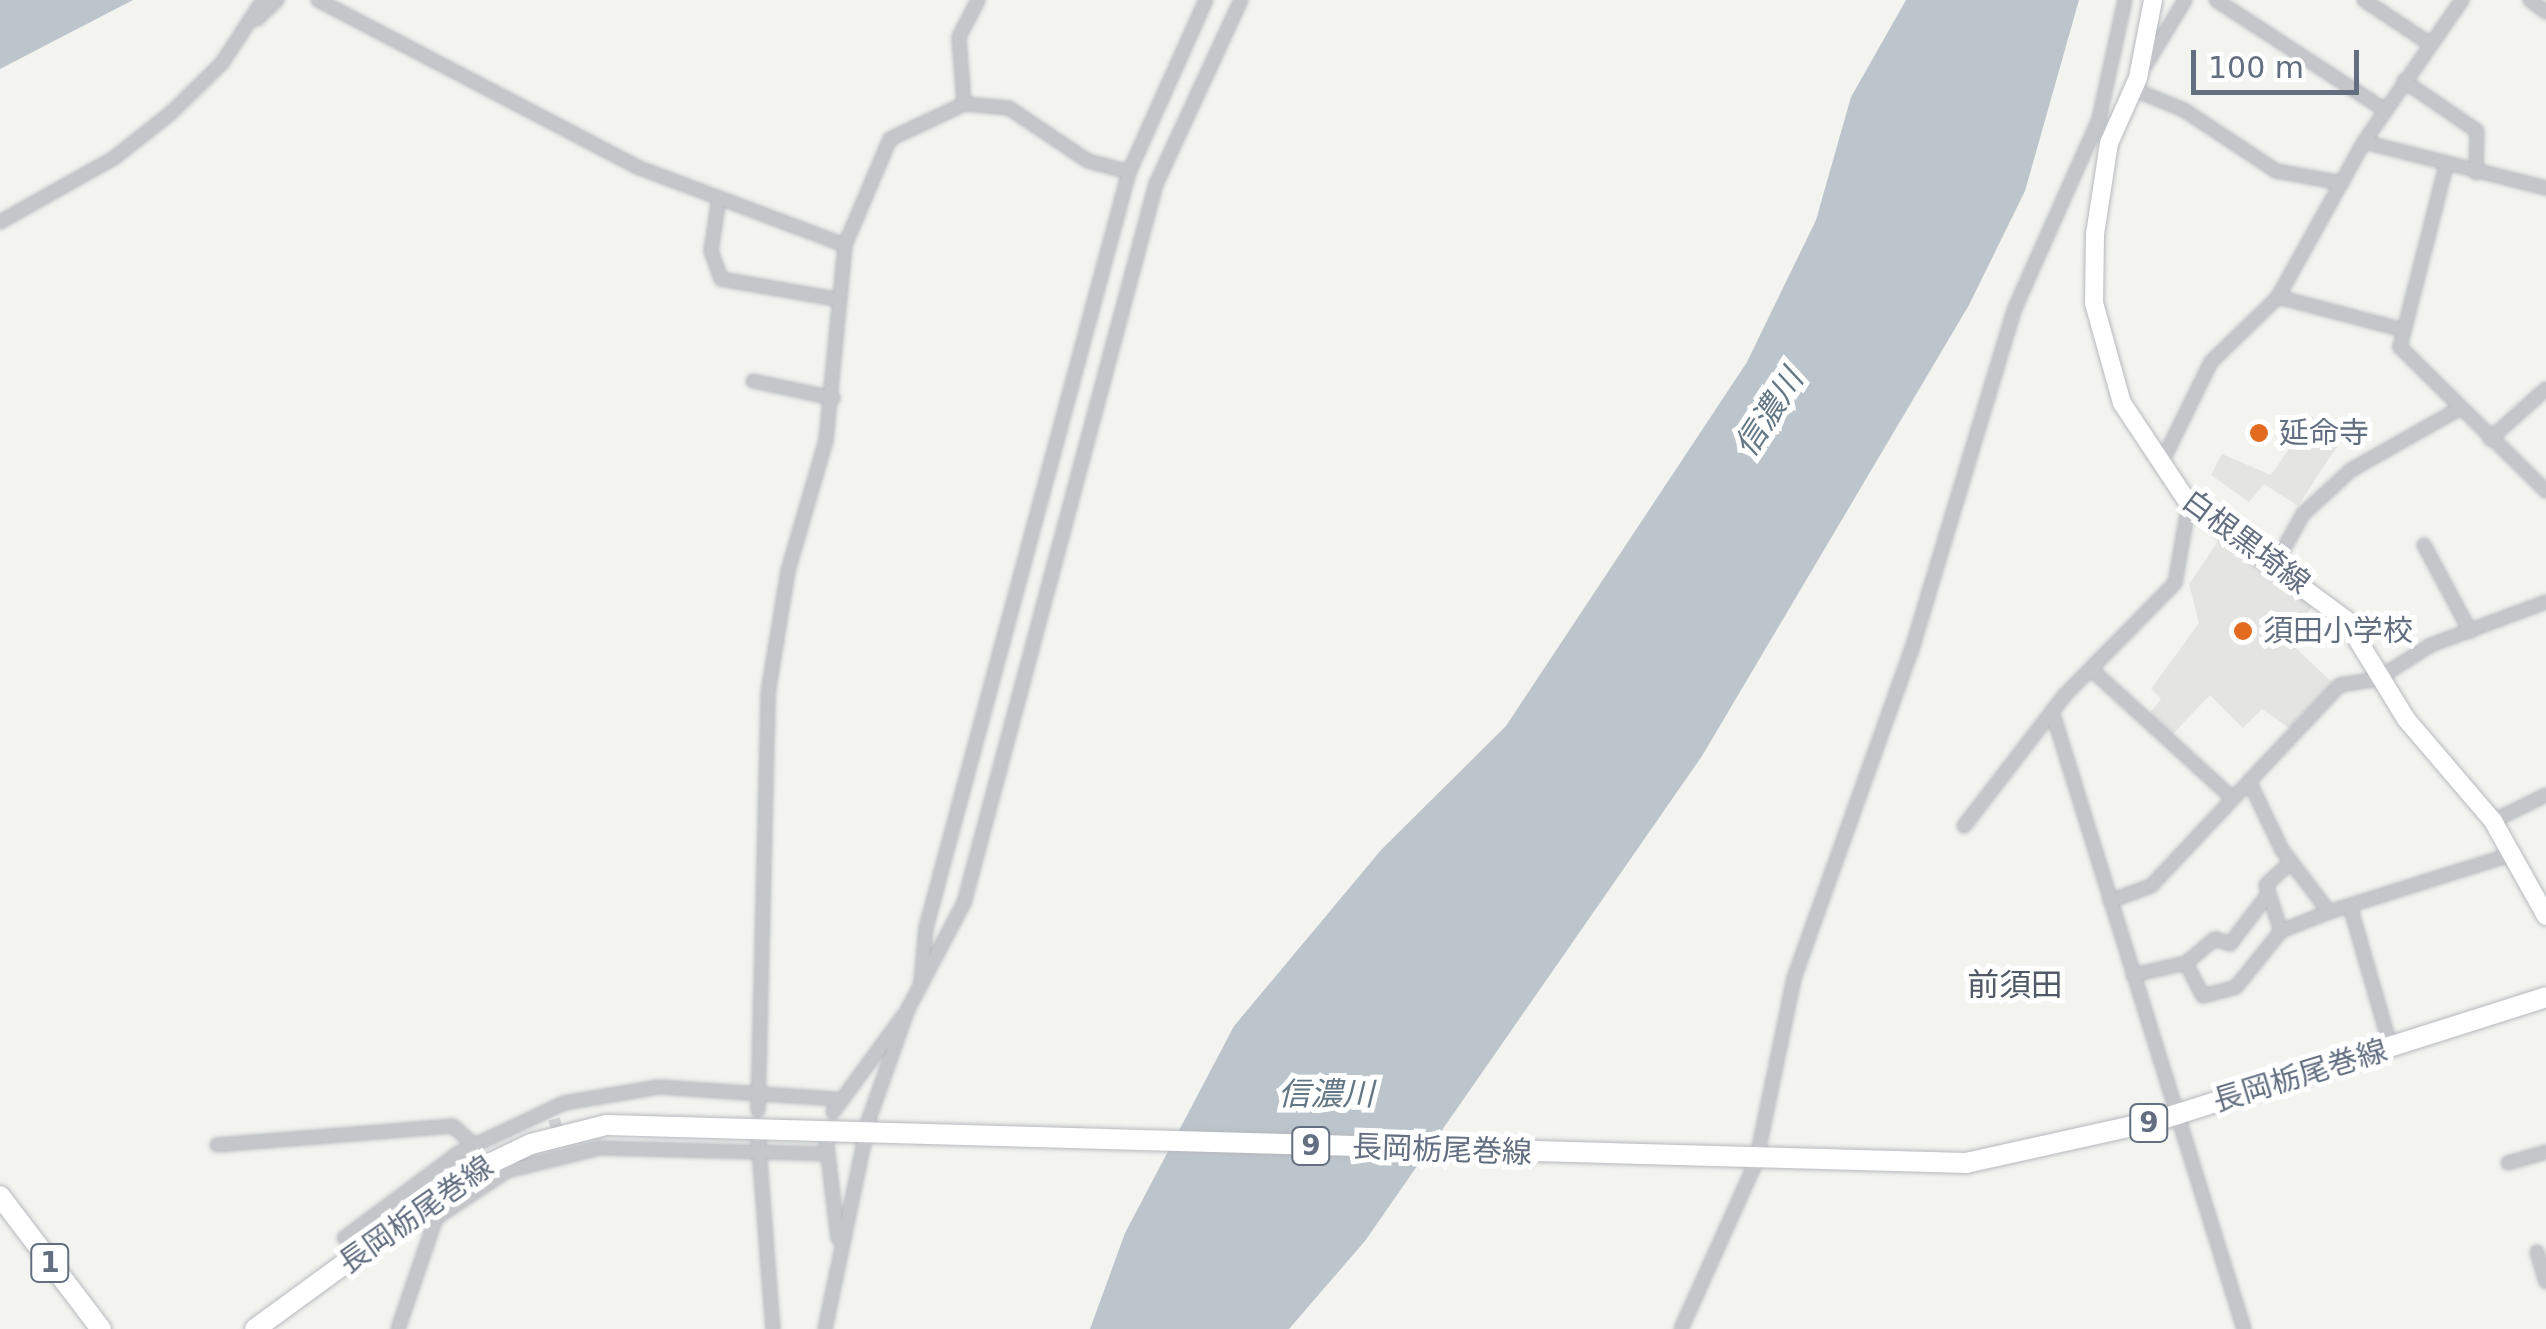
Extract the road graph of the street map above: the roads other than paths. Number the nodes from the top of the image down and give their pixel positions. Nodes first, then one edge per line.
1 (263, 0) edge
2 (277, 0) edge
3 (318, 0) edge
4 (978, 0) edge
5 (1206, 0) edge
6 (1241, 0) edge
7 (2153, 0) edge
8 (2185, 0) edge
9 (2216, 0) edge
10 (2364, 0) edge
11 (2462, 0) edge
12 (2530, 0) edge
13 (2128, 2) edge
14 (2546, 12) edge
15 (248, 28) junction
16 (2430, 44) junction
17 (2404, 82) junction
18 (2136, 84) junction
19 (964, 104) junction
20 (2385, 110) junction
21 (2364, 142) junction
22 (2446, 166) junction
23 (1129, 172) junction
24 (2476, 172) junction
25 (2342, 183) junction
26 (2546, 188) edge
27 (719, 198) junction
28 (0, 222) edge
29 (845, 246) junction
30 (2278, 297) junction
31 (836, 300) junction
32 (2404, 330) junction
33 (752, 381) dead end
34 (2546, 390) edge
35 (833, 398) junction
36 (2460, 409) junction
37 (2490, 439) junction
38 (2158, 468) junction
39 (2546, 492) edge
40 (2188, 504) junction
41 (2424, 544) dead end
42 (2276, 563) junction
43 (2546, 602) edge
44 (2470, 631) junction
45 (2092, 670) junction
46 (2378, 679) junction
47 (2052, 711) junction
48 (2248, 781) junction
49 (2546, 794) edge
50 (2232, 798) junction
51 (2493, 821) junction
52 (1964, 826) dead end
53 (2510, 855) junction
54 (2291, 862) junction
55 (2269, 893) junction
56 (2110, 900) junction
57 (2350, 906) junction
58 (2330, 912) junction
59 (2546, 916) edge
60 (2281, 931) junction
61 (2186, 963) junction
62 (2133, 975) junction
63 (920, 988) junction
64 (2546, 998) edge
65 (908, 1009) junction
66 (2392, 1048) junction
67 (760, 1090) junction
68 (758, 1110) dead end
69 (2176, 1115) junction
70 (875, 1130) junction
71 (758, 1135) dead end
72 (826, 1138) dead end
73 (474, 1144) junction
74 (218, 1145) dead end
75 (758, 1152) junction
76 (2546, 1152) edge
77 (824, 1154) junction
78 (1747, 1161) junction
79 (2508, 1163) dead end
80 (0, 1196) edge
81 (425, 1203) junction
82 (344, 1238) dead end
83 (2536, 1252) dead end
84 (839, 1255) junction
85 (2546, 1282) edge
86 (824, 1325) edge
87 (101, 1329) edge
88 (254, 1329) edge
89 (398, 1329) edge
90 (772, 1329) edge
91 (1681, 1329) edge
92 (2244, 1329) edge

1 - 15 street
2 - 15 street
3 - 27 street
4 - 19 street
5 - 23 street
6 - 63 street
7 - 18 main road, 白根黒埼線
8 - 18 street
9 - 20 street
10 - 16 street
11 - 16 street
12 - 14 street
13 - 78 street
15 - 28 street
16 - 17 street
17 - 20 street
17 - 24 street
18 - 25 street
18 - 38 main road, 白根黒埼線
19 - 23 street
19 - 29 street
20 - 21 street
21 - 22 street
21 - 25 street
22 - 24 street
22 - 32 street
23 - 63 street
24 - 26 street
25 - 30 street
27 - 29 street
27 - 31 street
29 - 31 street
30 - 32 street
30 - 38 street
31 - 35 street
32 - 36 street
33 - 35 street
34 - 37 street
35 - 67 street
36 - 37 street
36 - 42 street
37 - 39 street
38 - 40 main road, 白根黒埼線
40 - 42 main road, 白根黒埼線
40 - 45 street
41 - 44 street
42 - 46 main road, 白根黒埼線
43 - 44 street
44 - 46 street
45 - 47 street
45 - 50 street
46 - 48 street
46 - 51 main road, 白根黒埼線
47 - 52 street
47 - 56 street
48 - 50 street
48 - 54 street
49 - 51 street
50 - 56 street
51 - 53 main road, 白根黒埼線
53 - 57 street
53 - 59 main road, 白根黒埼線
54 - 55 street
54 - 58 street
55 - 60 street
55 - 61 street
56 - 62 street
57 - 58 street
57 - 66 street
58 - 60 street
60 - 61 street
61 - 62 street
62 - 69 street
63 - 65 street
64 - 66 main road, 長岡栃尾巻線 / 9
65 - 67 street
65 - 70 street
66 - 69 main road, 長岡栃尾巻線 / 9
67 - 68 street
67 - 73 street
69 - 78 main road, 長岡栃尾巻線 / 9
69 - 92 street
70 - 78 main road, 長岡栃尾巻線 / 9
70 - 81 main road, 長岡栃尾巻線 / 9
70 - 84 street
71 - 75 street
72 - 77 street
73 - 74 street
73 - 81 street
75 - 77 street
75 - 81 street
75 - 90 street
76 - 79 street
77 - 84 street
78 - 91 street
80 - 87 main road, 1
81 - 82 street
81 - 88 main road, 長岡栃尾巻線 / 9
81 - 89 street
83 - 85 street
84 - 86 street

